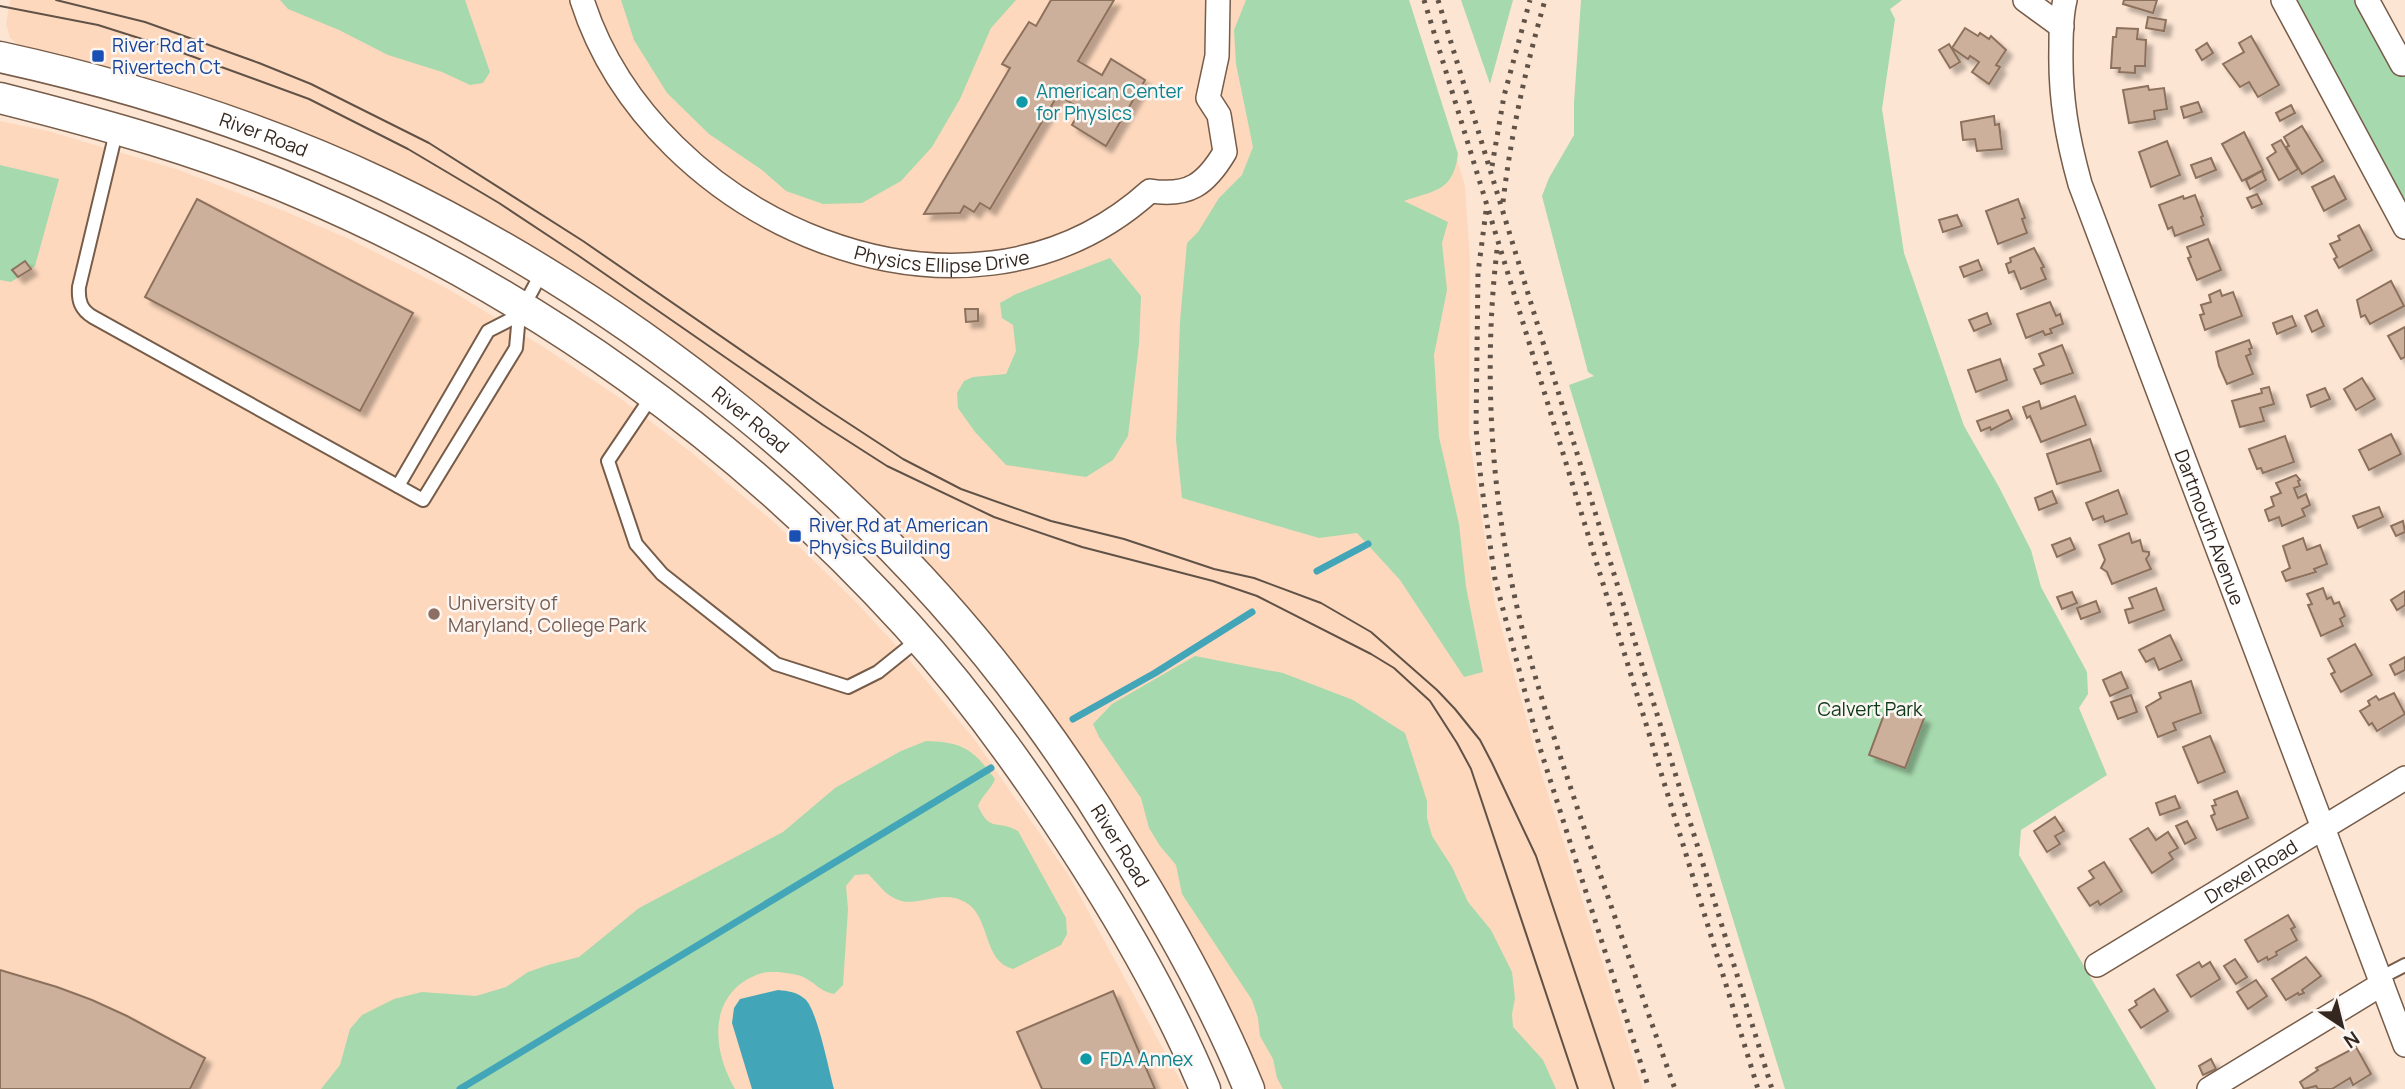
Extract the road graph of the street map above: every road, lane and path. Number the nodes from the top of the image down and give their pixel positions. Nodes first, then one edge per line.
1 (582, 0) edge
2 (1218, 0) edge
3 (2025, 0) edge
4 (2065, 0) edge
5 (2283, 0) edge
6 (2367, 0) edge
7 (2062, 27) junction
8 (0, 57) edge
9 (2404, 63) edge
10 (0, 98) edge
11 (115, 127) junction
12 (2405, 227) edge
13 (542, 272) junction
14 (520, 312) junction
15 (652, 396) junction
16 (398, 486) junction
17 (919, 639) junction
18 (2405, 778) edge
19 (2325, 827) junction
20 (2097, 965) dead end
21 (2405, 965) edge
22 (2381, 981) junction
23 (2405, 1045) edge
24 (1205, 1089) edge
25 (1249, 1089) edge
26 (2209, 1089) edge

1 - 2 street, Physics Ellipse Drive
3 - 7 street
4 - 7 street, Dartmouth Avenue
5 - 12 street
6 - 9 street
7 - 19 street, Dartmouth Avenue
8 - 13 street, River Road
10 - 11 street, River Road
11 - 14 street, River Road
11 - 16 lane
13 - 14 lane
13 - 25 street, River Road
14 - 15 street, River Road
14 - 16 lane
14 - 16 lane
15 - 17 street, River Road
15 - 17 lane
17 - 24 street, River Road
18 - 19 street, Drexel Road
19 - 20 street, Drexel Road
19 - 22 street, Dartmouth Avenue
21 - 22 lane
22 - 23 street, Dartmouth Avenue
22 - 26 street

